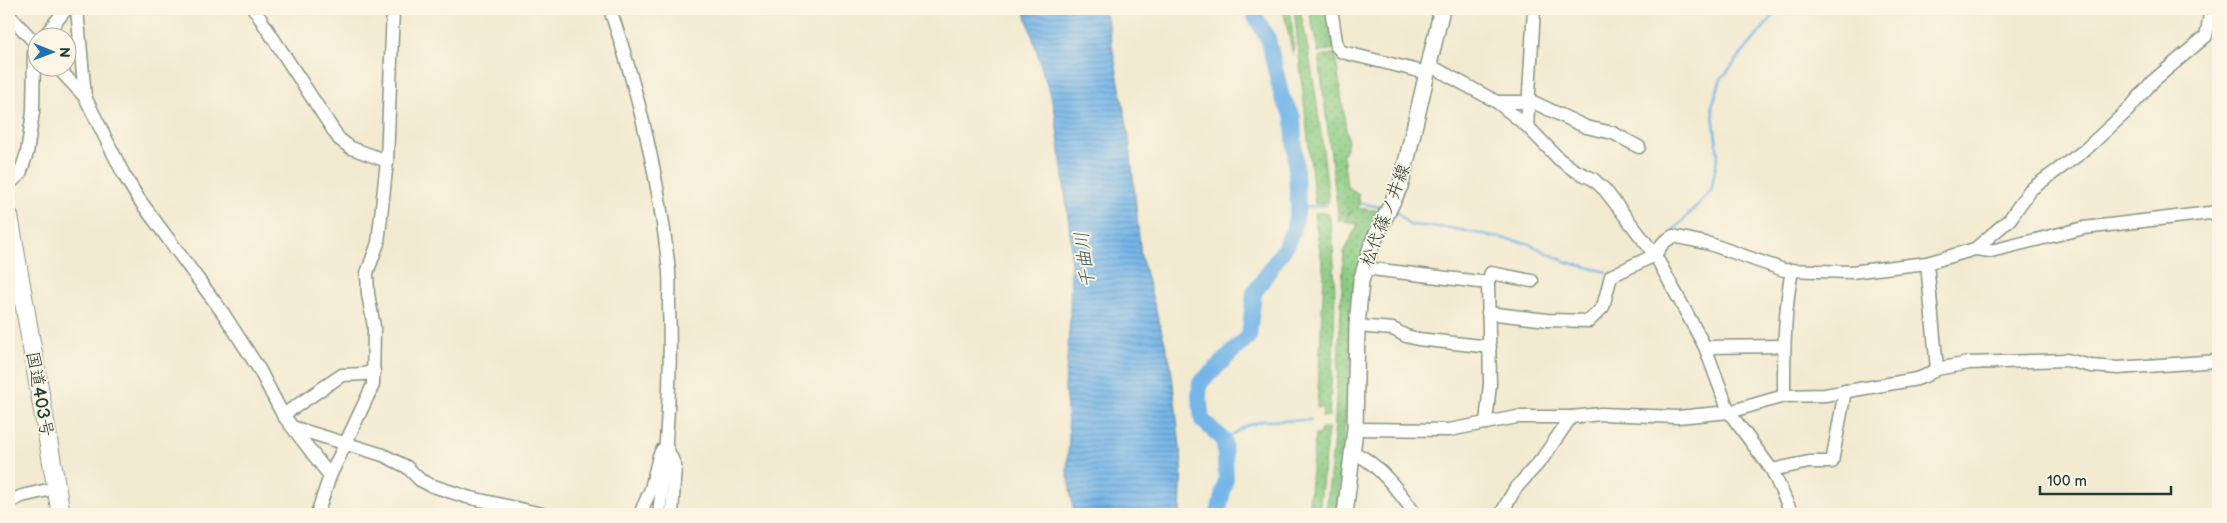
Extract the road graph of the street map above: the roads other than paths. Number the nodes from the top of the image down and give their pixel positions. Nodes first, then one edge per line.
1 (66, 9) edge
2 (77, 9) edge
3 (254, 9) edge
4 (393, 9) edge
5 (610, 9) edge
6 (1331, 9) edge
7 (1442, 9) edge
8 (1534, 9) edge
9 (2211, 9) edge
10 (9, 16) edge
11 (51, 28) edge
12 (28, 33) edge
13 (1428, 69) junction
14 (34, 78) edge
15 (67, 78) edge
16 (85, 97) junction
17 (1528, 101) junction
18 (1497, 102) junction
19 (1527, 126) junction
20 (1638, 147) dead end
21 (387, 161) junction
22 (9, 184) edge
23 (2218, 212) edge
24 (9, 216) edge
25 (1975, 249) junction
26 (1655, 255) junction
27 (1926, 263) junction
28 (1364, 268) junction
29 (1792, 270) junction
30 (1532, 281) dead end
31 (1488, 284) junction
32 (1488, 313) junction
33 (1357, 326) junction
34 (1784, 346) junction
35 (1490, 347) junction
36 (1705, 347) junction
37 (2218, 361) edge
38 (1937, 369) junction
39 (374, 371) junction
40 (1845, 391) junction
41 (1784, 396) junction
42 (1729, 412) junction
43 (283, 415) junction
44 (1571, 417) junction
45 (1486, 423) junction
46 (295, 428) junction
47 (1355, 429) junction
48 (345, 442) junction
49 (667, 448) junction
50 (1352, 454) junction
51 (1772, 470) junction
52 (330, 476) junction
53 (56, 488) junction
54 (9, 502) edge
55 (61, 514) edge
56 (317, 514) edge
57 (542, 514) edge
58 (640, 514) edge
59 (659, 514) edge
60 (672, 514) edge
61 (1345, 514) edge
62 (1414, 514) edge
63 (1500, 514) edge
64 (1792, 514) edge

1 - 11 street
2 - 16 street
3 - 21 street
4 - 21 street
5 - 49 street
6 - 13 street
7 - 13 main road, 松代篠ノ井線
8 - 17 street
9 - 25 street
10 - 12 street
13 - 18 street
13 - 28 main road, 松代篠ノ井線
14 - 22 street
15 - 16 street
16 - 43 street
17 - 18 street
17 - 19 street
17 - 20 street
18 - 19 street
19 - 26 street
21 - 39 street
23 - 25 street
24 - 53 highway, 国道403号
25 - 27 street
26 - 29 street
26 - 32 street
26 - 36 street
27 - 29 street
27 - 38 street
28 - 31 street
28 - 33 main road, 松代篠ノ井線
29 - 34 street
30 - 31 street
31 - 32 street
32 - 35 street
33 - 35 street
33 - 47 main road, 松代篠ノ井線
34 - 36 street
34 - 41 street
35 - 45 street
36 - 42 street
37 - 38 street
38 - 40 street
39 - 43 street
39 - 48 street
40 - 41 street
40 - 51 street
41 - 42 street
42 - 44 street
42 - 51 street
43 - 46 street
44 - 45 street
44 - 63 street
45 - 47 street
46 - 48 street
46 - 52 street
47 - 50 main road, 松代篠ノ井線
48 - 52 street
48 - 57 street
49 - 58 street
49 - 59 street
49 - 60 street
50 - 61 main road, 松代篠ノ井線
50 - 62 street
51 - 64 street
52 - 56 street
53 - 54 street
53 - 55 highway, 国道403号

